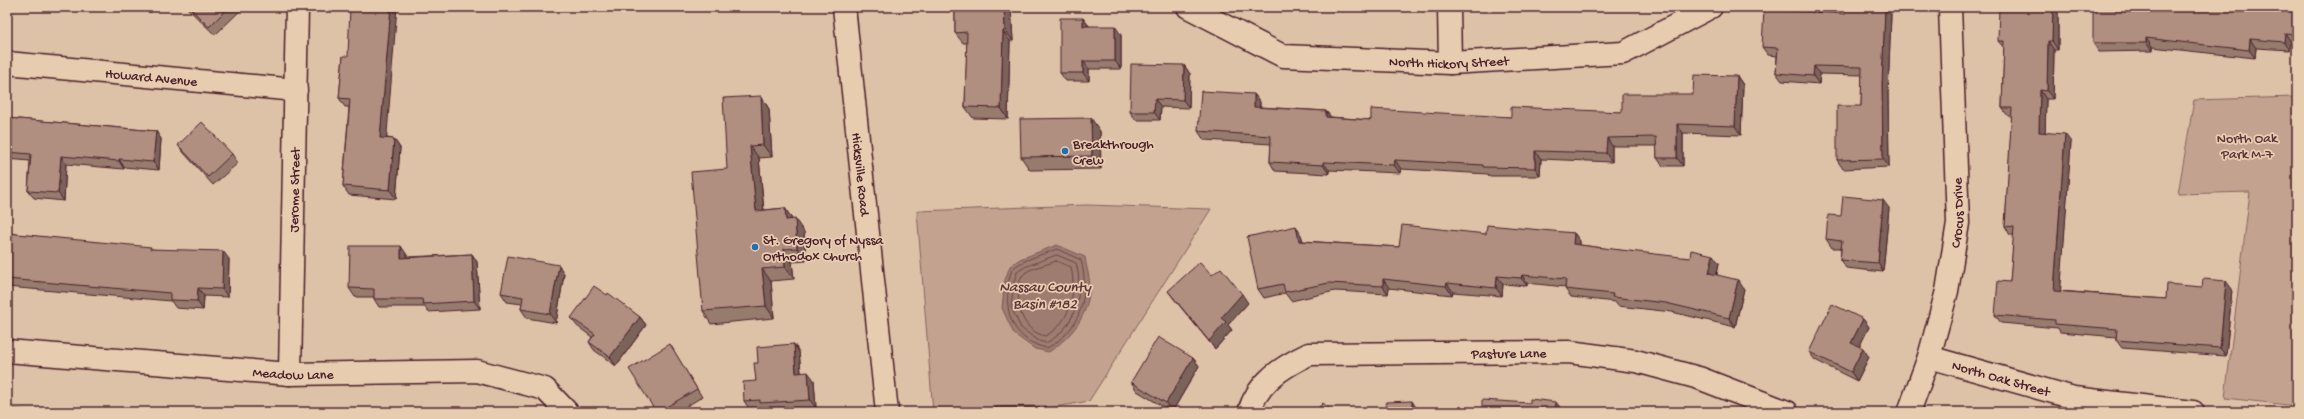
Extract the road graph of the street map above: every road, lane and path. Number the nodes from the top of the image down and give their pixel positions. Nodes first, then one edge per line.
1 (297, 7) edge
2 (844, 7) edge
3 (1188, 7) edge
4 (1449, 7) edge
5 (1712, 7) edge
6 (1950, 7) edge
7 (7, 63) edge
8 (1450, 63) junction
9 (296, 90) junction
10 (7, 351) edge
11 (1929, 357) junction
12 (290, 374) junction
13 (567, 412) edge
14 (887, 412) edge
15 (1249, 412) edge
16 (1787, 412) edge
17 (1909, 412) edge
18 (2193, 412) edge

1 - 9 street, Jerome Street
2 - 14 street, Hicksville Road
3 - 8 street, North Hickory Street
4 - 8 street
5 - 8 street, North Hickory Street
6 - 11 street, Crocus Drive
7 - 9 street, Howard Avenue
9 - 12 street, Jerome Street
10 - 12 street, Meadow Lane
11 - 17 street, Crocus Drive
11 - 18 street, North Oak Street
12 - 13 street, Meadow Lane
15 - 16 street, Pasture Lane

